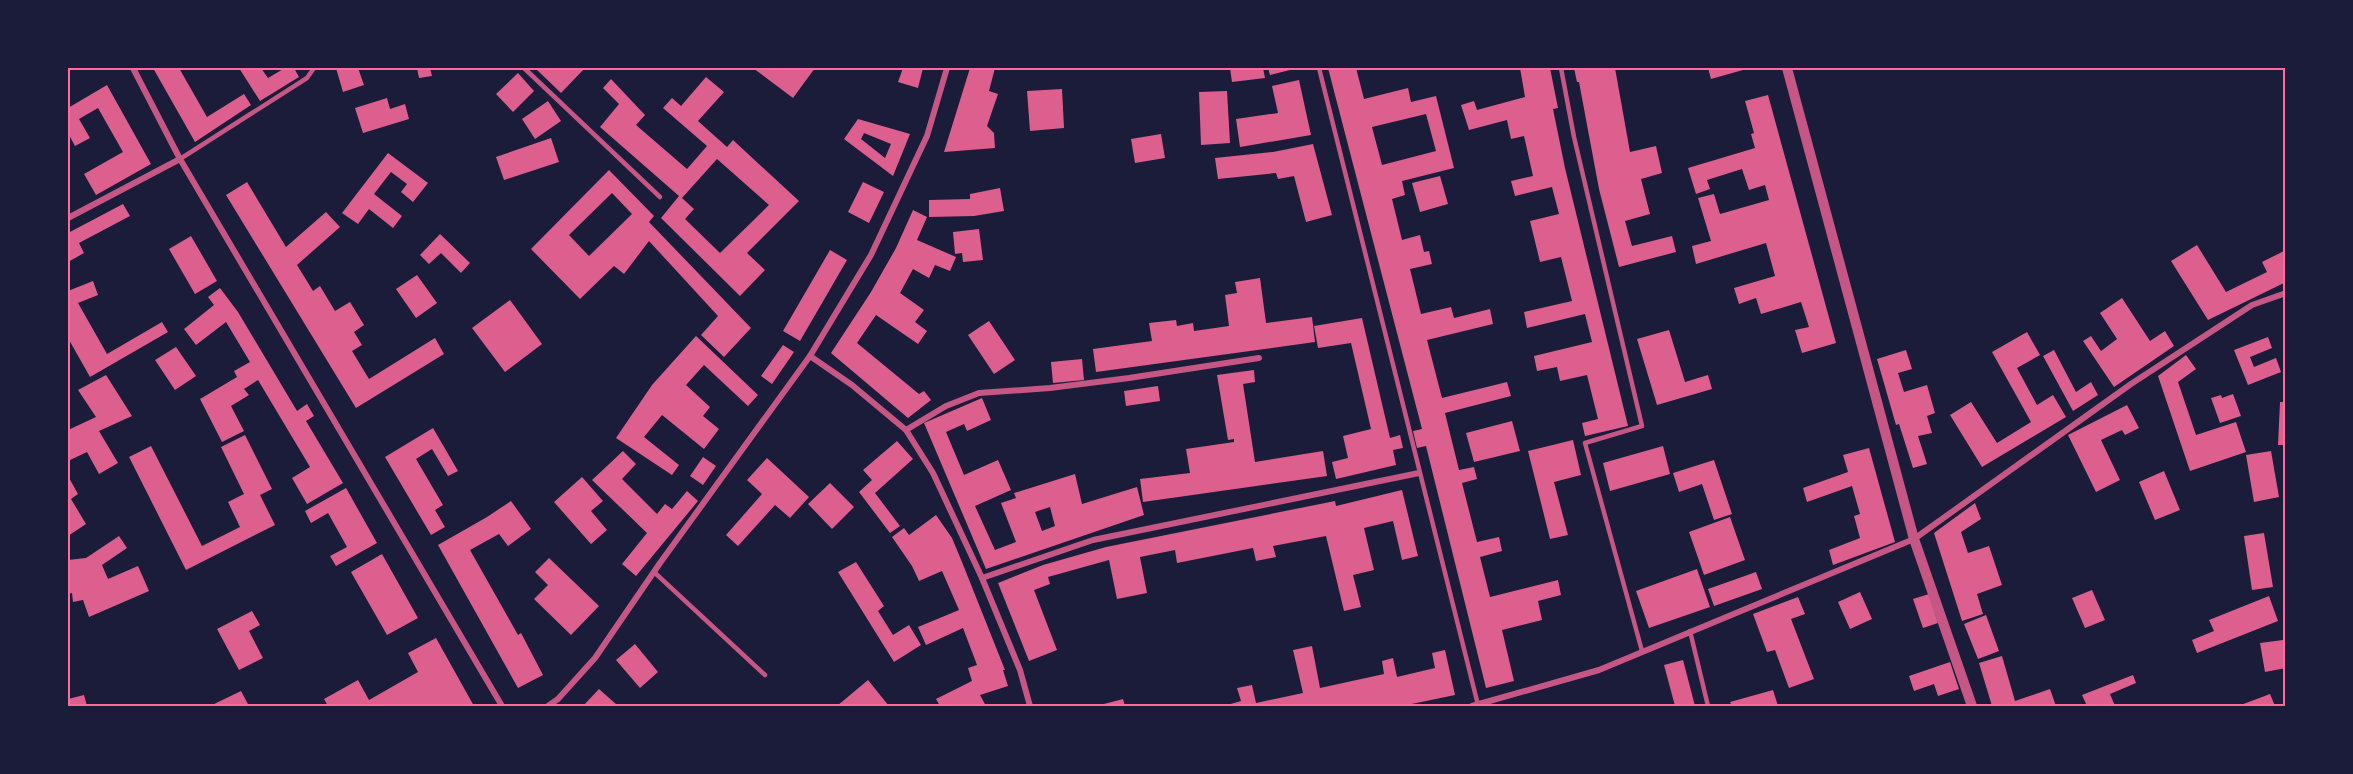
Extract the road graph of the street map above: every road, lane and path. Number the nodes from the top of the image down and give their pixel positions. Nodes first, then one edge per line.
1 (133, 68) edge
2 (314, 68) edge
3 (524, 68) edge
4 (947, 68) edge
5 (1319, 68) edge
6 (1561, 68) edge
7 (1787, 68) edge
8 (180, 159) junction
9 (660, 197) dead end
10 (68, 218) edge
11 (2286, 293) edge
12 (810, 356) junction
13 (1259, 358) dead end
14 (906, 430) junction
15 (1419, 473) junction
16 (1914, 539) junction
17 (654, 572) junction
18 (982, 578) junction
19 (1690, 631) junction
20 (1642, 651) junction
21 (765, 675) dead end
22 (502, 706) edge
23 (548, 706) edge
24 (1030, 706) edge
25 (1476, 706) edge
26 (1708, 706) edge
27 (1972, 706) edge

1 - 8 street
2 - 8 lane
3 - 9 lane
4 - 12 street
5 - 15 lane
6 - 20 lane
7 - 16 street
8 - 10 street
8 - 22 street
11 - 16 street
12 - 14 street
12 - 17 street
13 - 14 street
14 - 18 street
15 - 18 street
15 - 25 lane
16 - 19 street
16 - 27 street
17 - 21 lane
17 - 23 street
18 - 24 street
19 - 20 street
19 - 26 lane
20 - 25 street

